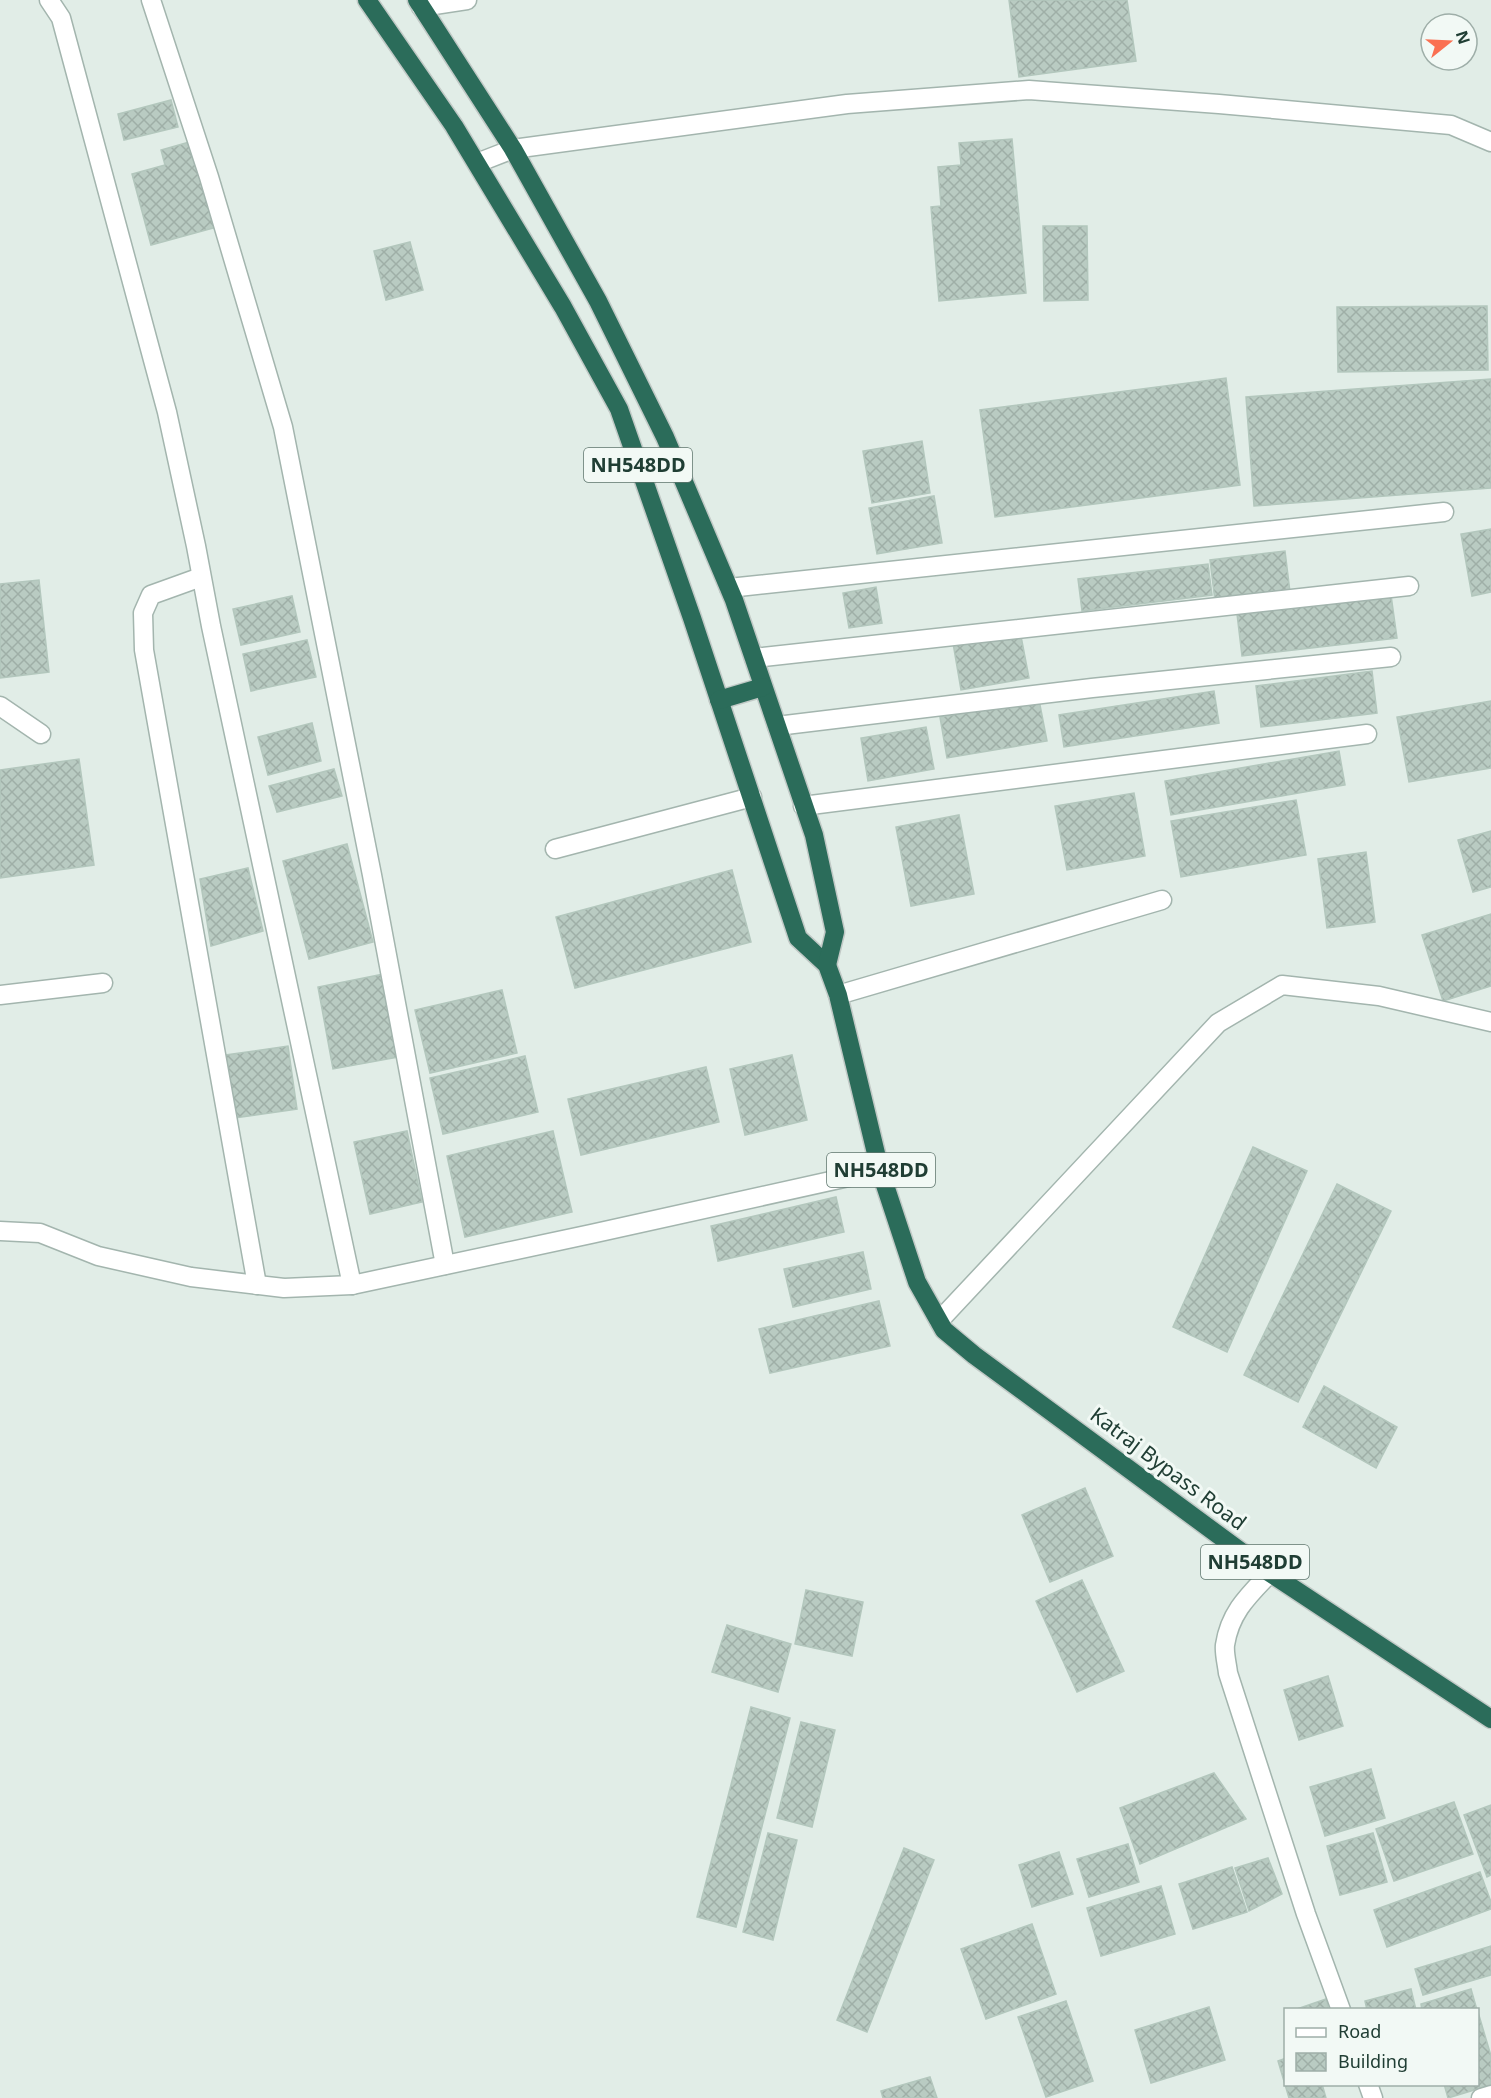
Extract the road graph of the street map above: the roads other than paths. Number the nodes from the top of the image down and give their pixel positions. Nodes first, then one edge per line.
1 (49, 0) edge
2 (151, 0) edge
3 (367, 0) edge
4 (467, 0) edge
5 (419, 3) edge
6 (1491, 142) edge
7 (513, 149) junction
8 (477, 163) junction
9 (1444, 512) dead end
10 (201, 577) junction
11 (1409, 586) dead end
12 (729, 588) junction
13 (1391, 657) dead end
14 (754, 658) junction
15 (763, 687) junction
16 (720, 700) junction
17 (0, 706) edge
18 (777, 726) junction
19 (41, 734) dead end
20 (1367, 734) dead end
21 (752, 797) junction
22 (803, 806) junction
23 (555, 849) dead end
24 (1162, 900) dead end
25 (827, 965) junction
26 (103, 983) dead end
27 (838, 994) junction
28 (0, 995) edge
29 (1491, 1022) edge
30 (880, 1170) junction
31 (0, 1231) edge
32 (445, 1265) junction
33 (257, 1285) junction
34 (352, 1285) junction
35 (939, 1321) junction
36 (1270, 1573) junction
37 (1491, 1719) edge
38 (1340, 2008) edge
39 (1491, 2095) edge
40 (1481, 2098) edge

1 - 10 street
2 - 32 street
3 - 8 highway, NH548DD
4 - 5 street
5 - 7 highway, NH548DD
6 - 7 street
7 - 8 street
7 - 12 highway, NH548DD
8 - 16 highway, NH548DD
9 - 12 street
10 - 33 street
10 - 34 street
11 - 14 street
12 - 14 highway, NH548DD
13 - 18 street
14 - 15 highway, NH548DD
15 - 16 highway
15 - 18 highway, NH548DD
16 - 21 highway, NH548DD
17 - 19 street
18 - 22 highway, NH548DD
20 - 22 street
21 - 23 street
21 - 25 highway, NH548DD
22 - 25 highway, NH548DD
24 - 27 street
25 - 27 highway, NH548DD
26 - 28 street
27 - 30 highway, NH548DD
29 - 35 street
30 - 32 street
30 - 35 highway, NH548DD
31 - 33 street
32 - 34 street
33 - 34 street
35 - 36 highway, Katraj Bypass Road / NH548DD
36 - 37 highway, Katraj Bypass Road / NH548DD
36 - 38 street
39 - 40 street

